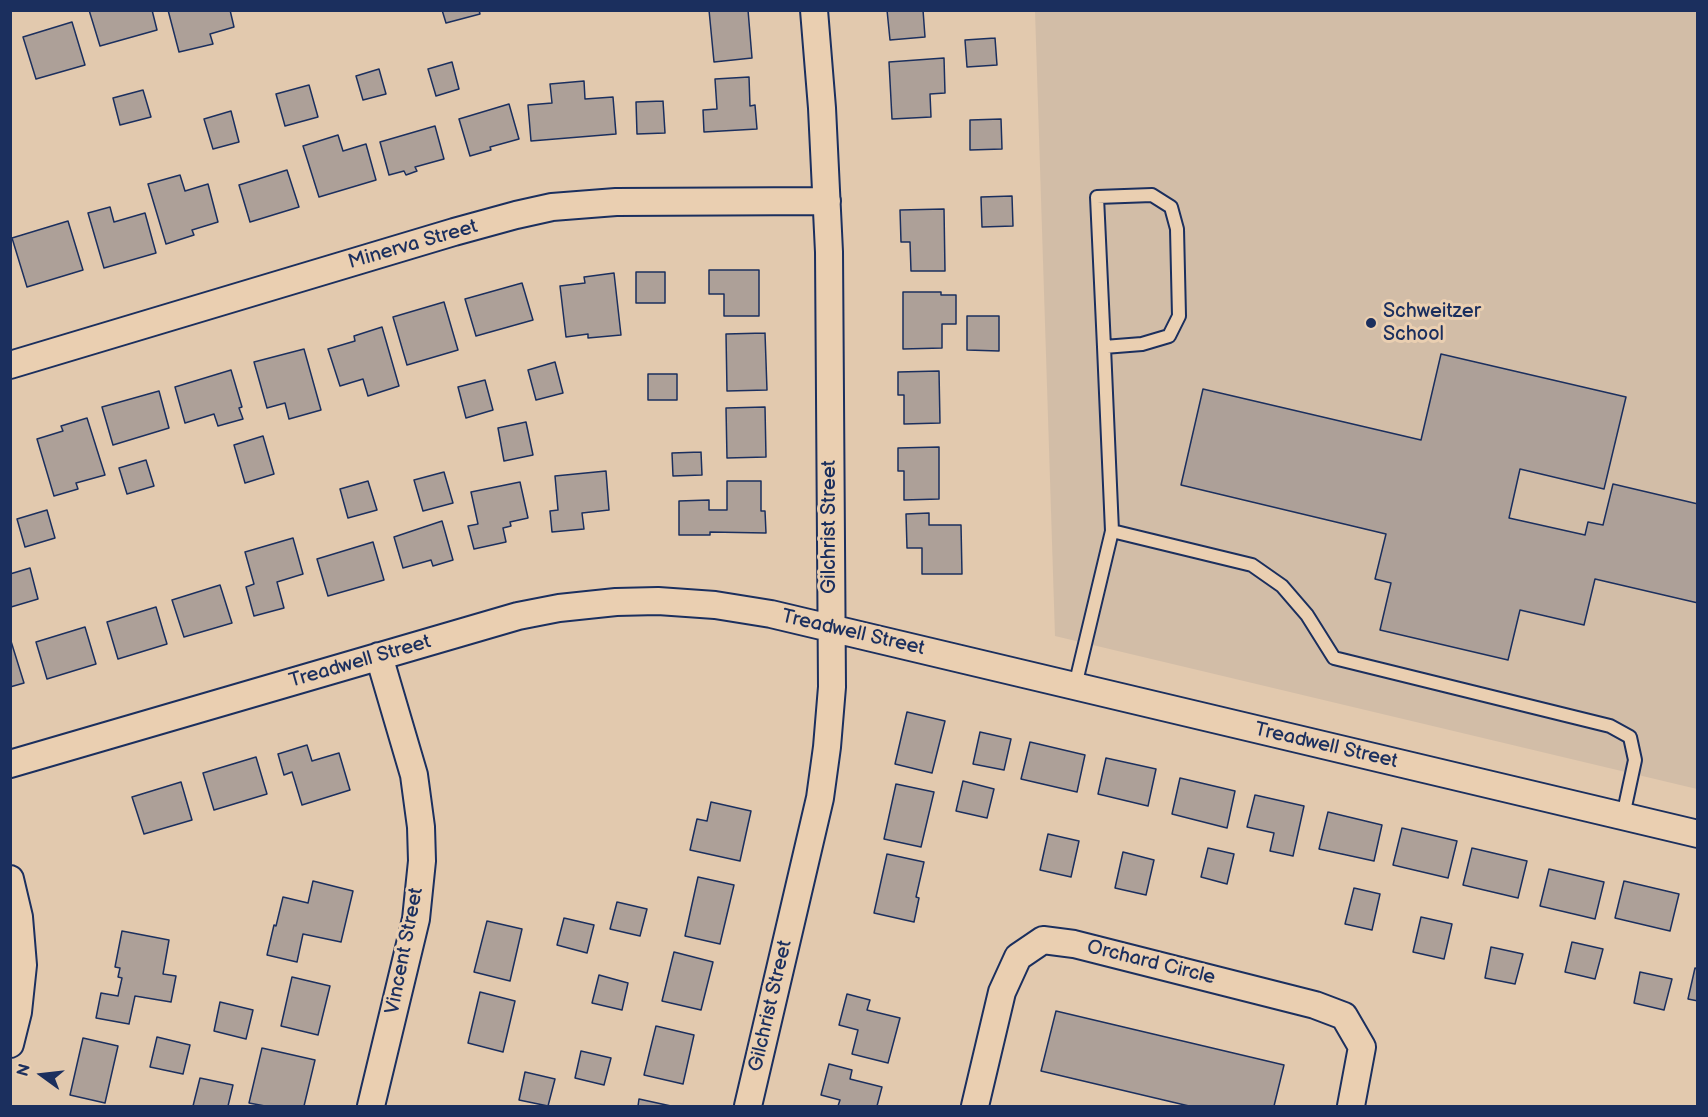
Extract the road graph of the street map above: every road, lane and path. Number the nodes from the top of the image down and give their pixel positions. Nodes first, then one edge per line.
1 (814, 10) edge
2 (828, 201) junction
3 (1104, 347) junction
4 (10, 365) edge
5 (1112, 531) junction
6 (831, 628) junction
7 (379, 656) junction
8 (1075, 686) junction
9 (10, 764) edge
10 (1623, 816) junction
11 (1698, 834) edge
12 (10, 879) edge
13 (10, 1044) edge
14 (371, 1107) edge
15 (748, 1107) edge
16 (975, 1107) edge
17 (1351, 1107) edge

1 - 2 street, Gilchrist Street
2 - 4 street, Minerva Street
2 - 6 street, Gilchrist Street
3 - 3 lane
3 - 5 lane
5 - 8 lane
5 - 10 lane
6 - 7 street, Treadwell Street
6 - 8 street, Treadwell Street
6 - 15 street, Gilchrist Street
7 - 9 street, Treadwell Street
7 - 14 street, Vincent Street
8 - 10 street, Treadwell Street
10 - 11 street, Treadwell Street
12 - 13 street
16 - 17 street, Orchard Circle

